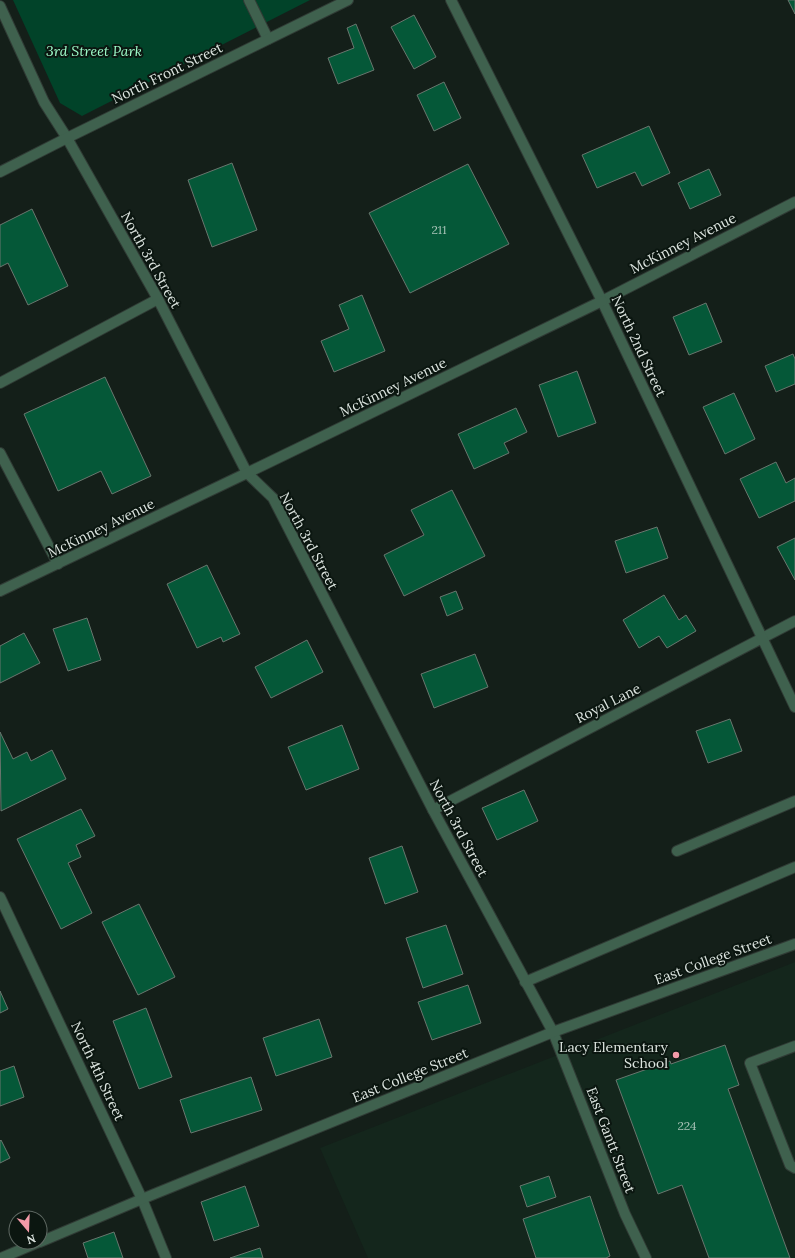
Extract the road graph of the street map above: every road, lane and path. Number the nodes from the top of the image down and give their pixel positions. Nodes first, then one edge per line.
1 (249, 0) edge
2 (348, 0) edge
3 (451, 0) edge
4 (0, 6) edge
5 (268, 39) junction
6 (67, 138) junction
7 (0, 172) edge
8 (795, 202) edge
9 (158, 299) junction
10 (602, 301) junction
11 (0, 383) edge
12 (0, 453) edge
13 (247, 474) junction
14 (58, 564) junction
15 (0, 592) edge
16 (795, 621) edge
17 (762, 639) junction
18 (795, 707) edge
19 (795, 801) edge
20 (433, 810) junction
21 (677, 851) dead end
22 (795, 866) edge
23 (2, 904) edge
24 (795, 944) edge
25 (526, 982) junction
26 (553, 1032) junction
27 (795, 1046) edge
28 (795, 1168) edge
29 (142, 1199) junction
30 (48, 1239) edge
31 (20, 1250) edge
32 (1, 1258) edge
33 (166, 1258) edge
34 (646, 1258) edge

1 - 5 street
2 - 5 street, North Front Street
3 - 10 street, North 2nd Street
4 - 6 street, North 3rd Street
5 - 6 street, North Front Street
6 - 7 street, North Front Street
6 - 9 street, North 3rd Street
8 - 10 street, McKinney Avenue
9 - 11 street
9 - 13 street, North 3rd Street
10 - 13 street, McKinney Avenue
10 - 17 street, North 2nd Street
12 - 14 street
13 - 14 street, McKinney Avenue
13 - 20 street, North 3rd Street
14 - 15 street, McKinney Avenue
16 - 17 street, Royal Lane
17 - 18 street, North 2nd Street
17 - 20 street, Royal Lane
19 - 21 street
20 - 25 street, North 3rd Street
22 - 25 street
23 - 29 street, North 4th Street
24 - 26 street, East College Street
25 - 26 street, North 3rd Street
26 - 29 street, East College Street
26 - 34 street, East Gantt Street
27 - 28 street
29 - 30 street, East College Street
29 - 33 street, North 4th Street
31 - 32 street, East College Street

